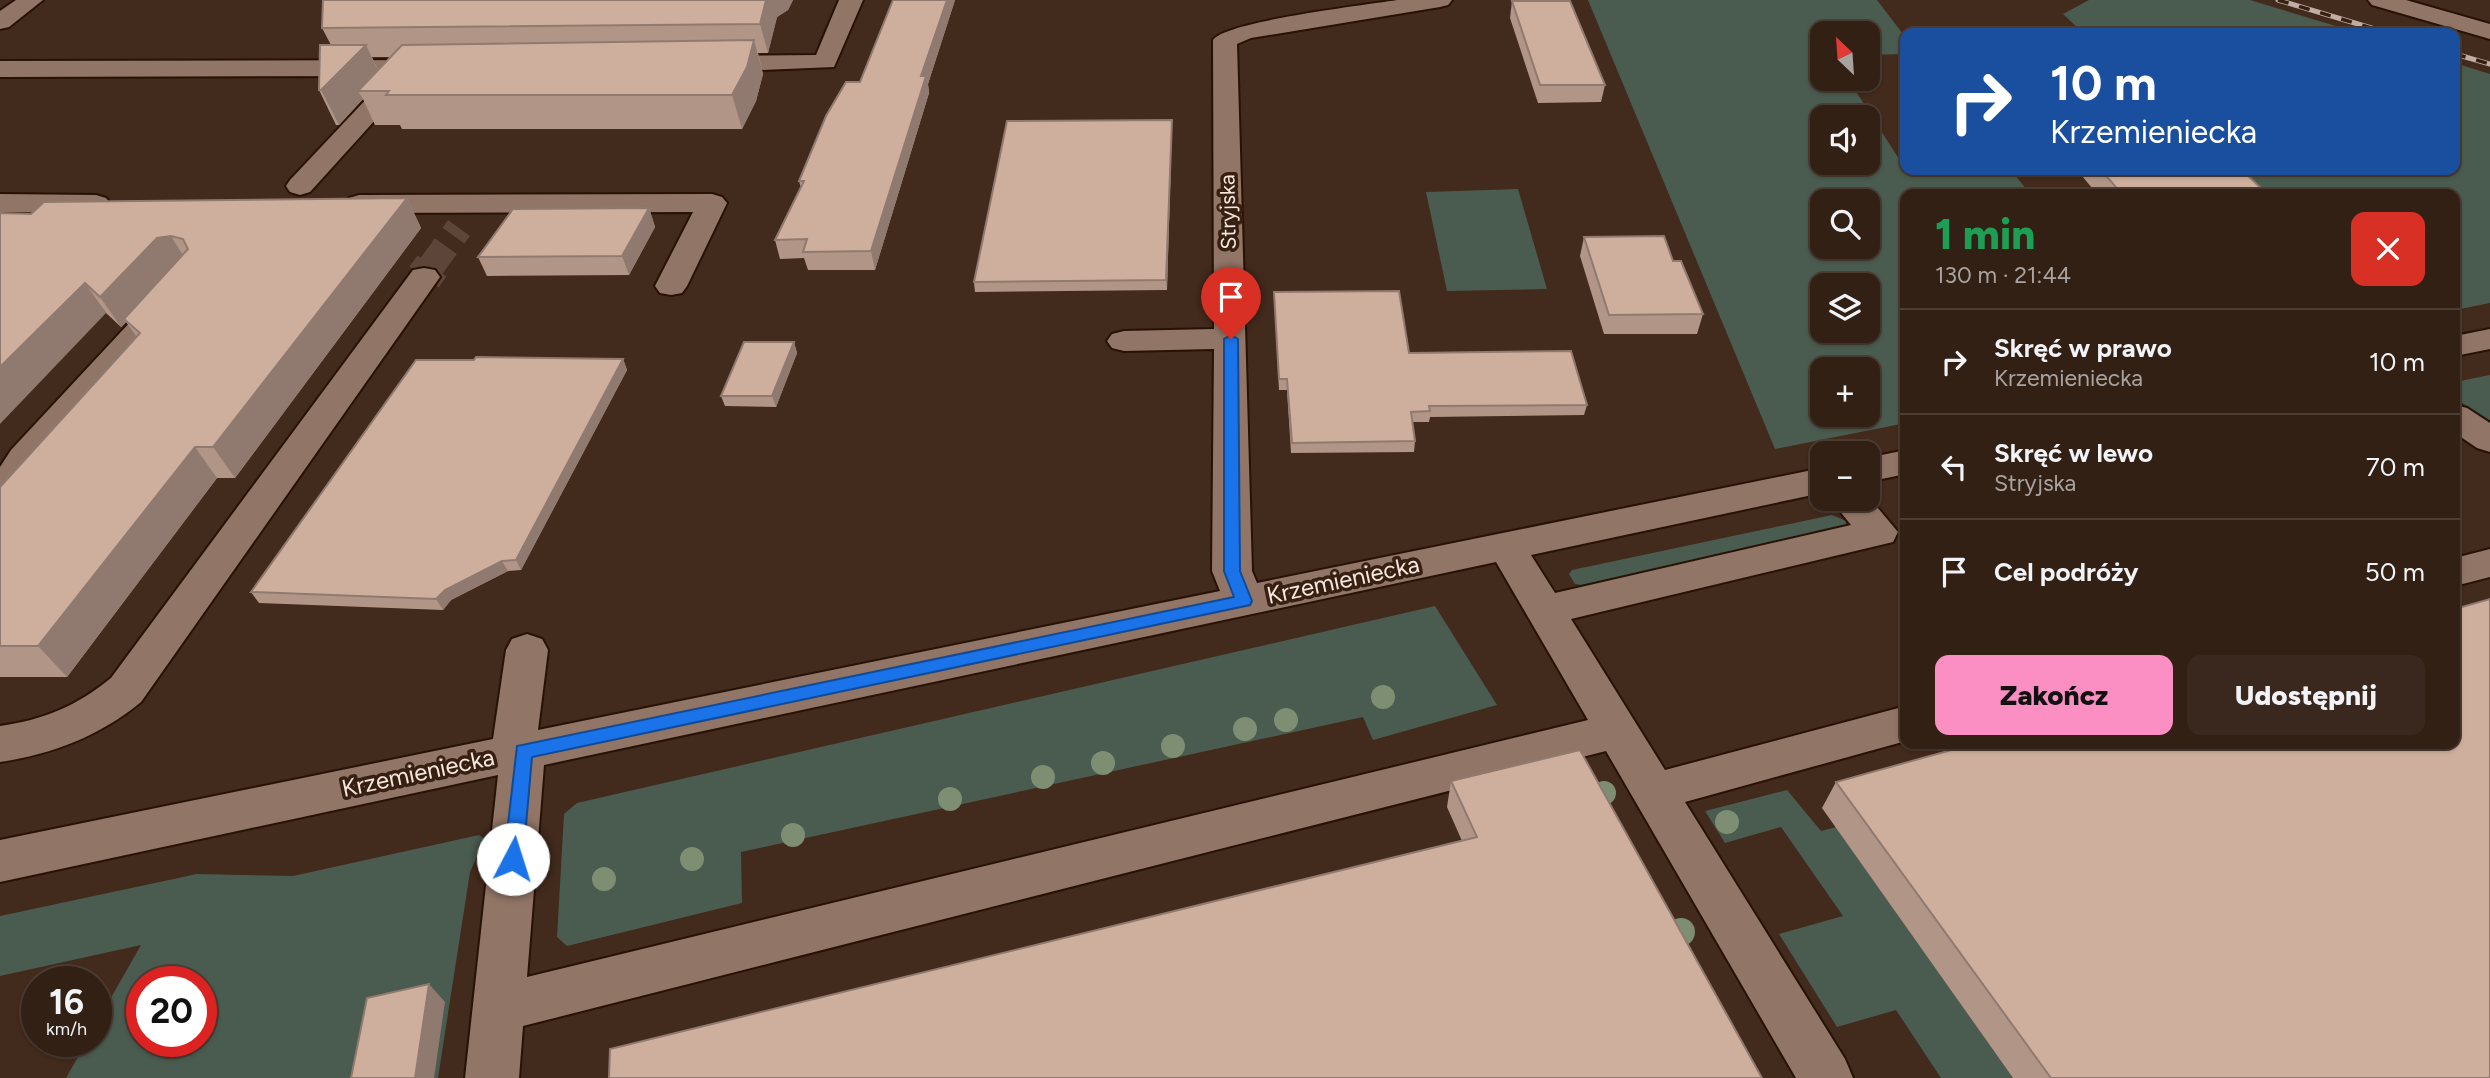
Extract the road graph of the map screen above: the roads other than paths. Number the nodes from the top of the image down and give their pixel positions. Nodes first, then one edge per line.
1 (31, 0) edge
2 (850, 0) edge
3 (1440, 0) edge
4 (2380, 0) edge
5 (0, 22) edge
6 (2490, 32) edge
7 (682, 64) edge
8 (463, 67) edge
9 (409, 68) junction
10 (0, 69) edge
11 (300, 186) dead end
12 (0, 203) edge
13 (121, 204) edge
14 (276, 204) edge
15 (476, 204) junction
16 (459, 228) tunnel mouth
17 (189, 277) edge
18 (424, 277) tunnel mouth
19 (671, 286) dead end
20 (1231, 339) junction
21 (2490, 339) edge
22 (1124, 341) dead end
23 (2460, 345) edge
24 (2460, 419) edge
25 (2490, 440) edge
26 (1900, 463) edge
27 (1880, 467) edge
28 (1810, 483) edge
29 (0, 508) edge
30 (1860, 511) edge
31 (1506, 546) junction
32 (2490, 562) edge
33 (2460, 571) edge
34 (1244, 601) junction
35 (1544, 610) junction
36 (527, 650) dead end
37 (1900, 725) edge
38 (1617, 731) junction
39 (0, 744) edge
40 (518, 753) junction
41 (1654, 792) junction
42 (0, 862) edge
43 (499, 1008) junction
44 (492, 1078) edge
45 (1826, 1078) edge

1 - 5 street
2 - 7 street
3 - 20 street, Stryjska
4 - 6 street
8 - 9 street
9 - 10 street
9 - 11 street
12 - 13 street
14 - 15 street
15 - 16 street
15 - 19 street
17 - 29 street
18 - 39 street
20 - 22 street
20 - 34 street, Stryjska
21 - 23 street
24 - 25 street
26 - 27 street
28 - 31 street, Krzemieniecka
30 - 35 street
31 - 34 street, Krzemieniecka
31 - 35 street
32 - 33 street
34 - 40 street, Krzemieniecka
35 - 38 street
36 - 40 street
37 - 41 street
38 - 41 street
38 - 43 street
40 - 42 street, Krzemieniecka
40 - 43 street
41 - 45 street
43 - 44 street

